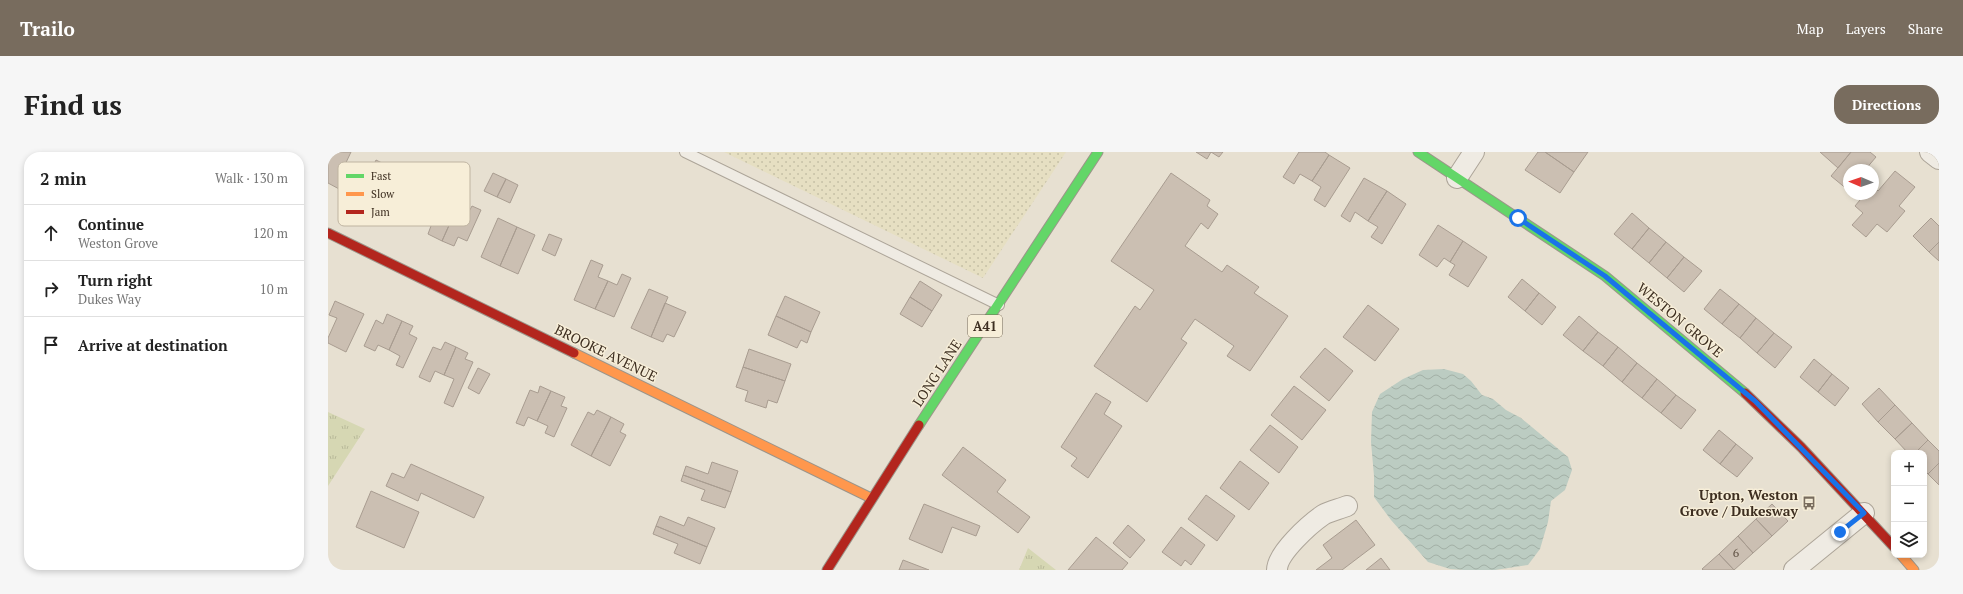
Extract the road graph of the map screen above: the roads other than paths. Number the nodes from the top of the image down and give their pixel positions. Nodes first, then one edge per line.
1 (685, 152) edge
2 (1098, 152) edge
3 (1418, 152) edge
4 (1474, 152) edge
5 (1930, 152) edge
6 (1939, 159) edge
7 (1457, 178) junction
8 (328, 233) edge
9 (998, 305) junction
10 (871, 498) junction
11 (1347, 506) dead end
12 (1864, 513) junction
13 (1891, 544) edge
14 (1904, 558) edge
15 (827, 570) edge
16 (1277, 570) edge
17 (1794, 570) edge
18 (1914, 570) edge

1 - 9 lane
2 - 9 main road, LONG LANE / A41
3 - 7 main road, WESTON GROVE
4 - 7 street
5 - 6 street
7 - 12 main road, WESTON GROVE
8 - 10 main road, BROOKE AVENUE
9 - 10 main road, LONG LANE / A41
10 - 15 main road, LONG LANE / A41
11 - 16 street
12 - 13 main road, WESTON GROVE
12 - 17 street
14 - 18 main road

